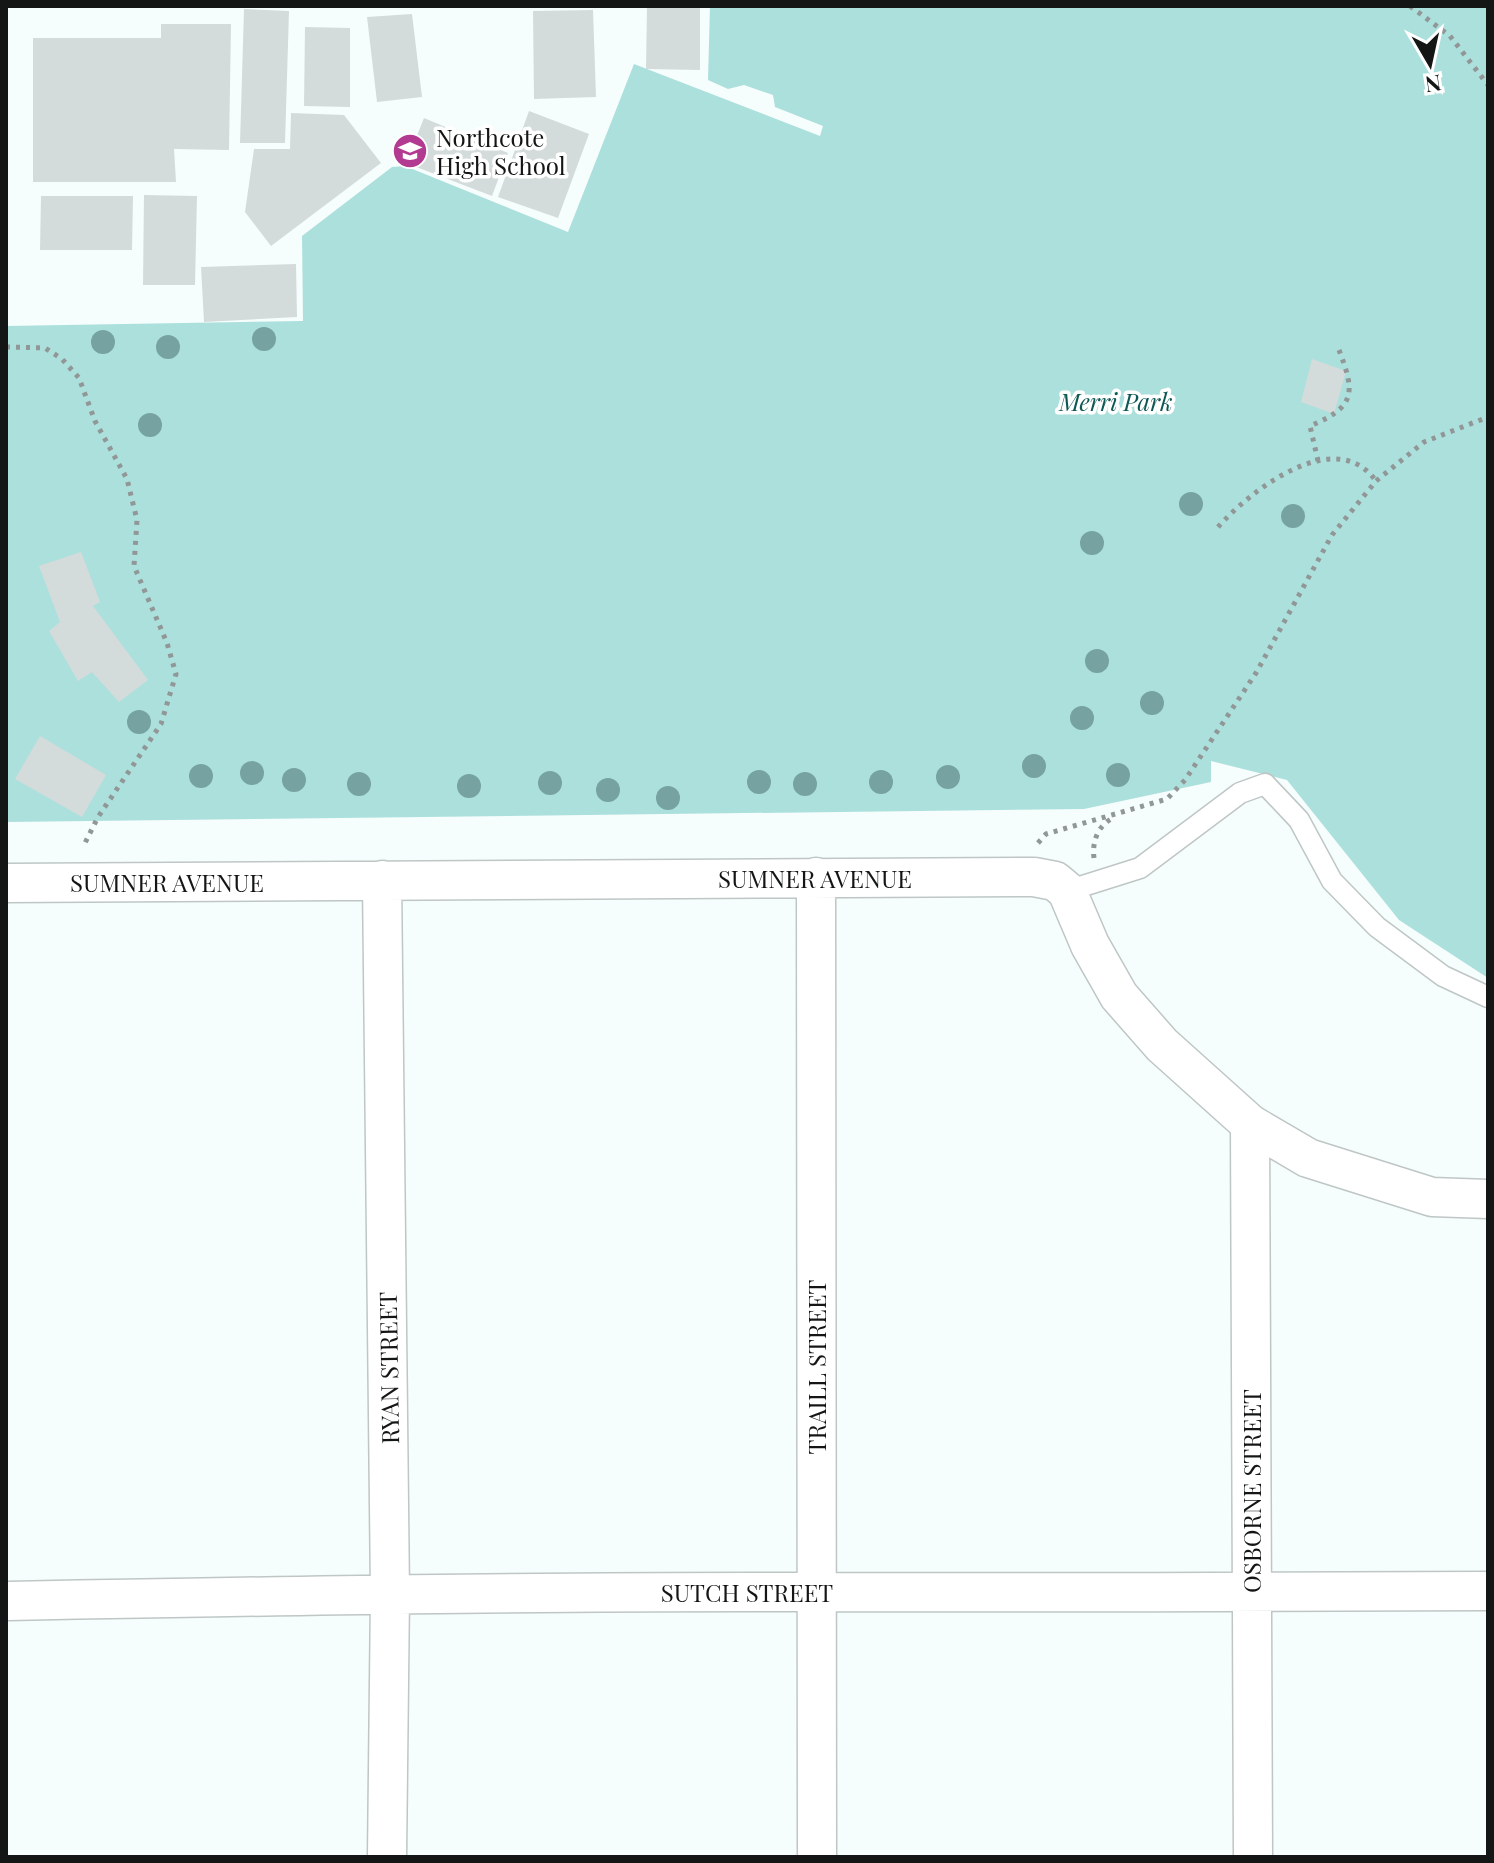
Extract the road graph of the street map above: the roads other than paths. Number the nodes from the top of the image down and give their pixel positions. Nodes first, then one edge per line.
1 (816, 877) junction
2 (382, 880) junction
3 (6, 883) edge
4 (1067, 883) junction
5 (1488, 997) edge
6 (1250, 1124) junction
7 (1488, 1199) edge
8 (1488, 1591) edge
9 (816, 1592) junction
10 (390, 1594) junction
11 (1252, 1594) junction
12 (6, 1601) edge
13 (387, 1857) edge
14 (817, 1857) edge
15 (1253, 1857) edge

1 - 2 street, SUMNER AVENUE
1 - 4 street, SUMNER AVENUE
1 - 9 street, TRAILL STREET
2 - 3 street, SUMNER AVENUE
2 - 10 street, RYAN STREET
4 - 5 lane
4 - 6 street
6 - 7 street
6 - 11 street, OSBORNE STREET
8 - 11 street, SUTCH STREET
9 - 10 street, SUTCH STREET
9 - 11 street, SUTCH STREET
9 - 14 street, TRAILL STREET
10 - 12 street, SUTCH STREET
10 - 13 street, RYAN STREET
11 - 15 street, OSBORNE STREET

